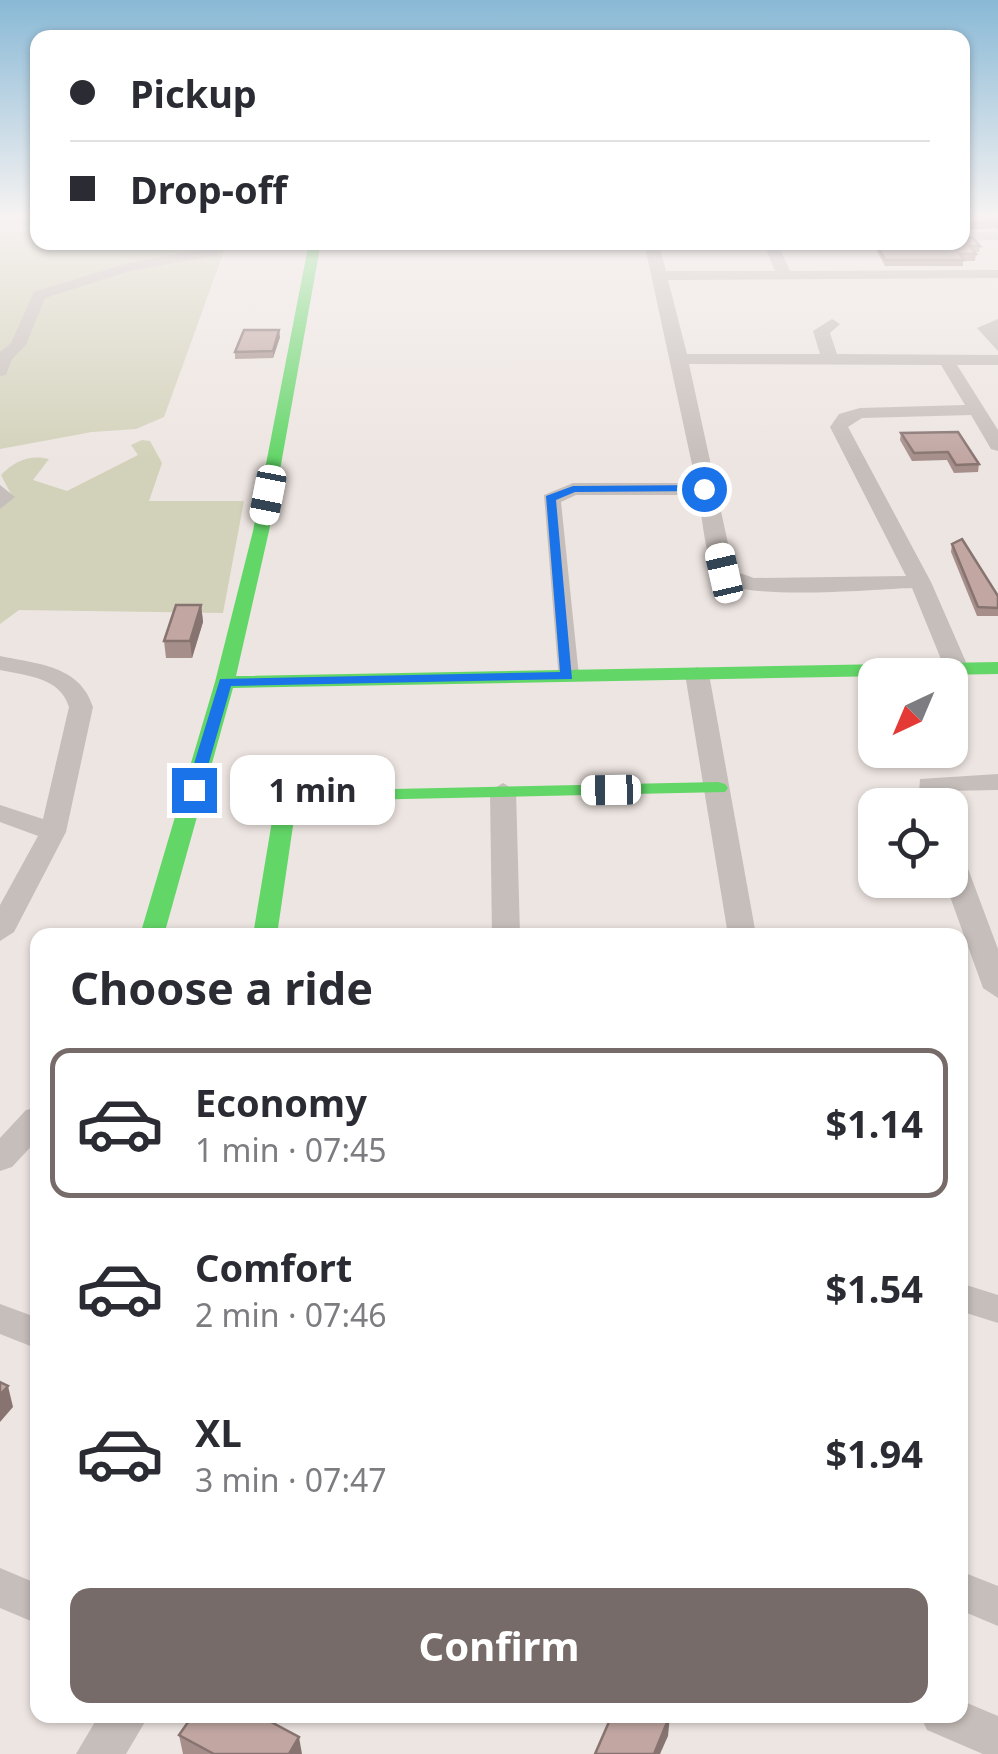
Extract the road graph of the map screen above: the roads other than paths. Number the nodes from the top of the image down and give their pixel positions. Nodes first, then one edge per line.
1 (39, 298) edge
2 (305, 298) edge
3 (665, 298) edge
4 (832, 324) dead end
5 (998, 324) edge
6 (998, 346) edge
7 (680, 359) junction
8 (830, 360) junction
9 (946, 360) junction
10 (998, 360) edge
11 (0, 371) edge
12 (976, 410) junction
13 (998, 445) edge
14 (704, 489) junction
15 (0, 491) edge
16 (0, 503) edge
17 (920, 582) junction
18 (953, 658) edge
19 (0, 663) edge
20 (968, 668) edge
21 (998, 668) edge
22 (858, 670) edge
23 (697, 674) junction
24 (568, 676) junction
25 (225, 682) junction
26 (998, 782) edge
27 (718, 788) junction
28 (929, 788) edge
29 (503, 792) junction
30 (0, 813) edge
31 (53, 832) junction
32 (965, 898) edge
33 (154, 928) edge
34 (266, 928) edge
35 (506, 928) edge
36 (741, 928) edge
37 (0, 932) edge
38 (998, 988) edge
39 (30, 1127) edge
40 (0, 1159) edge
41 (968, 1300) edge
42 (998, 1309) edge
43 (0, 1318) edge
44 (30, 1331) edge
45 (0, 1587) edge
46 (968, 1593) edge
47 (30, 1602) edge
48 (998, 1606) edge
49 (120, 1723) edge
50 (962, 1723) edge
51 (998, 1738) edge
52 (99, 1754) edge

1 - 11 street
2 - 25 street
3 - 7 street
4 - 8 street
5 - 6 street
7 - 8 street
7 - 14 street
8 - 9 street
9 - 10 street
9 - 12 street
12 - 13 street
12 - 17 street
14 - 17 street
14 - 24 street
15 - 16 street
17 - 18 street
19 - 31 street
20 - 21 street
22 - 23 street
23 - 24 street
23 - 27 street
24 - 25 street
25 - 33 street
26 - 28 street
27 - 29 street
27 - 36 street
29 - 34 street
29 - 35 street
30 - 31 street
31 - 37 street
32 - 38 street
39 - 40 street
41 - 42 street
43 - 44 street
45 - 47 street
46 - 48 street
49 - 52 street
50 - 51 street

